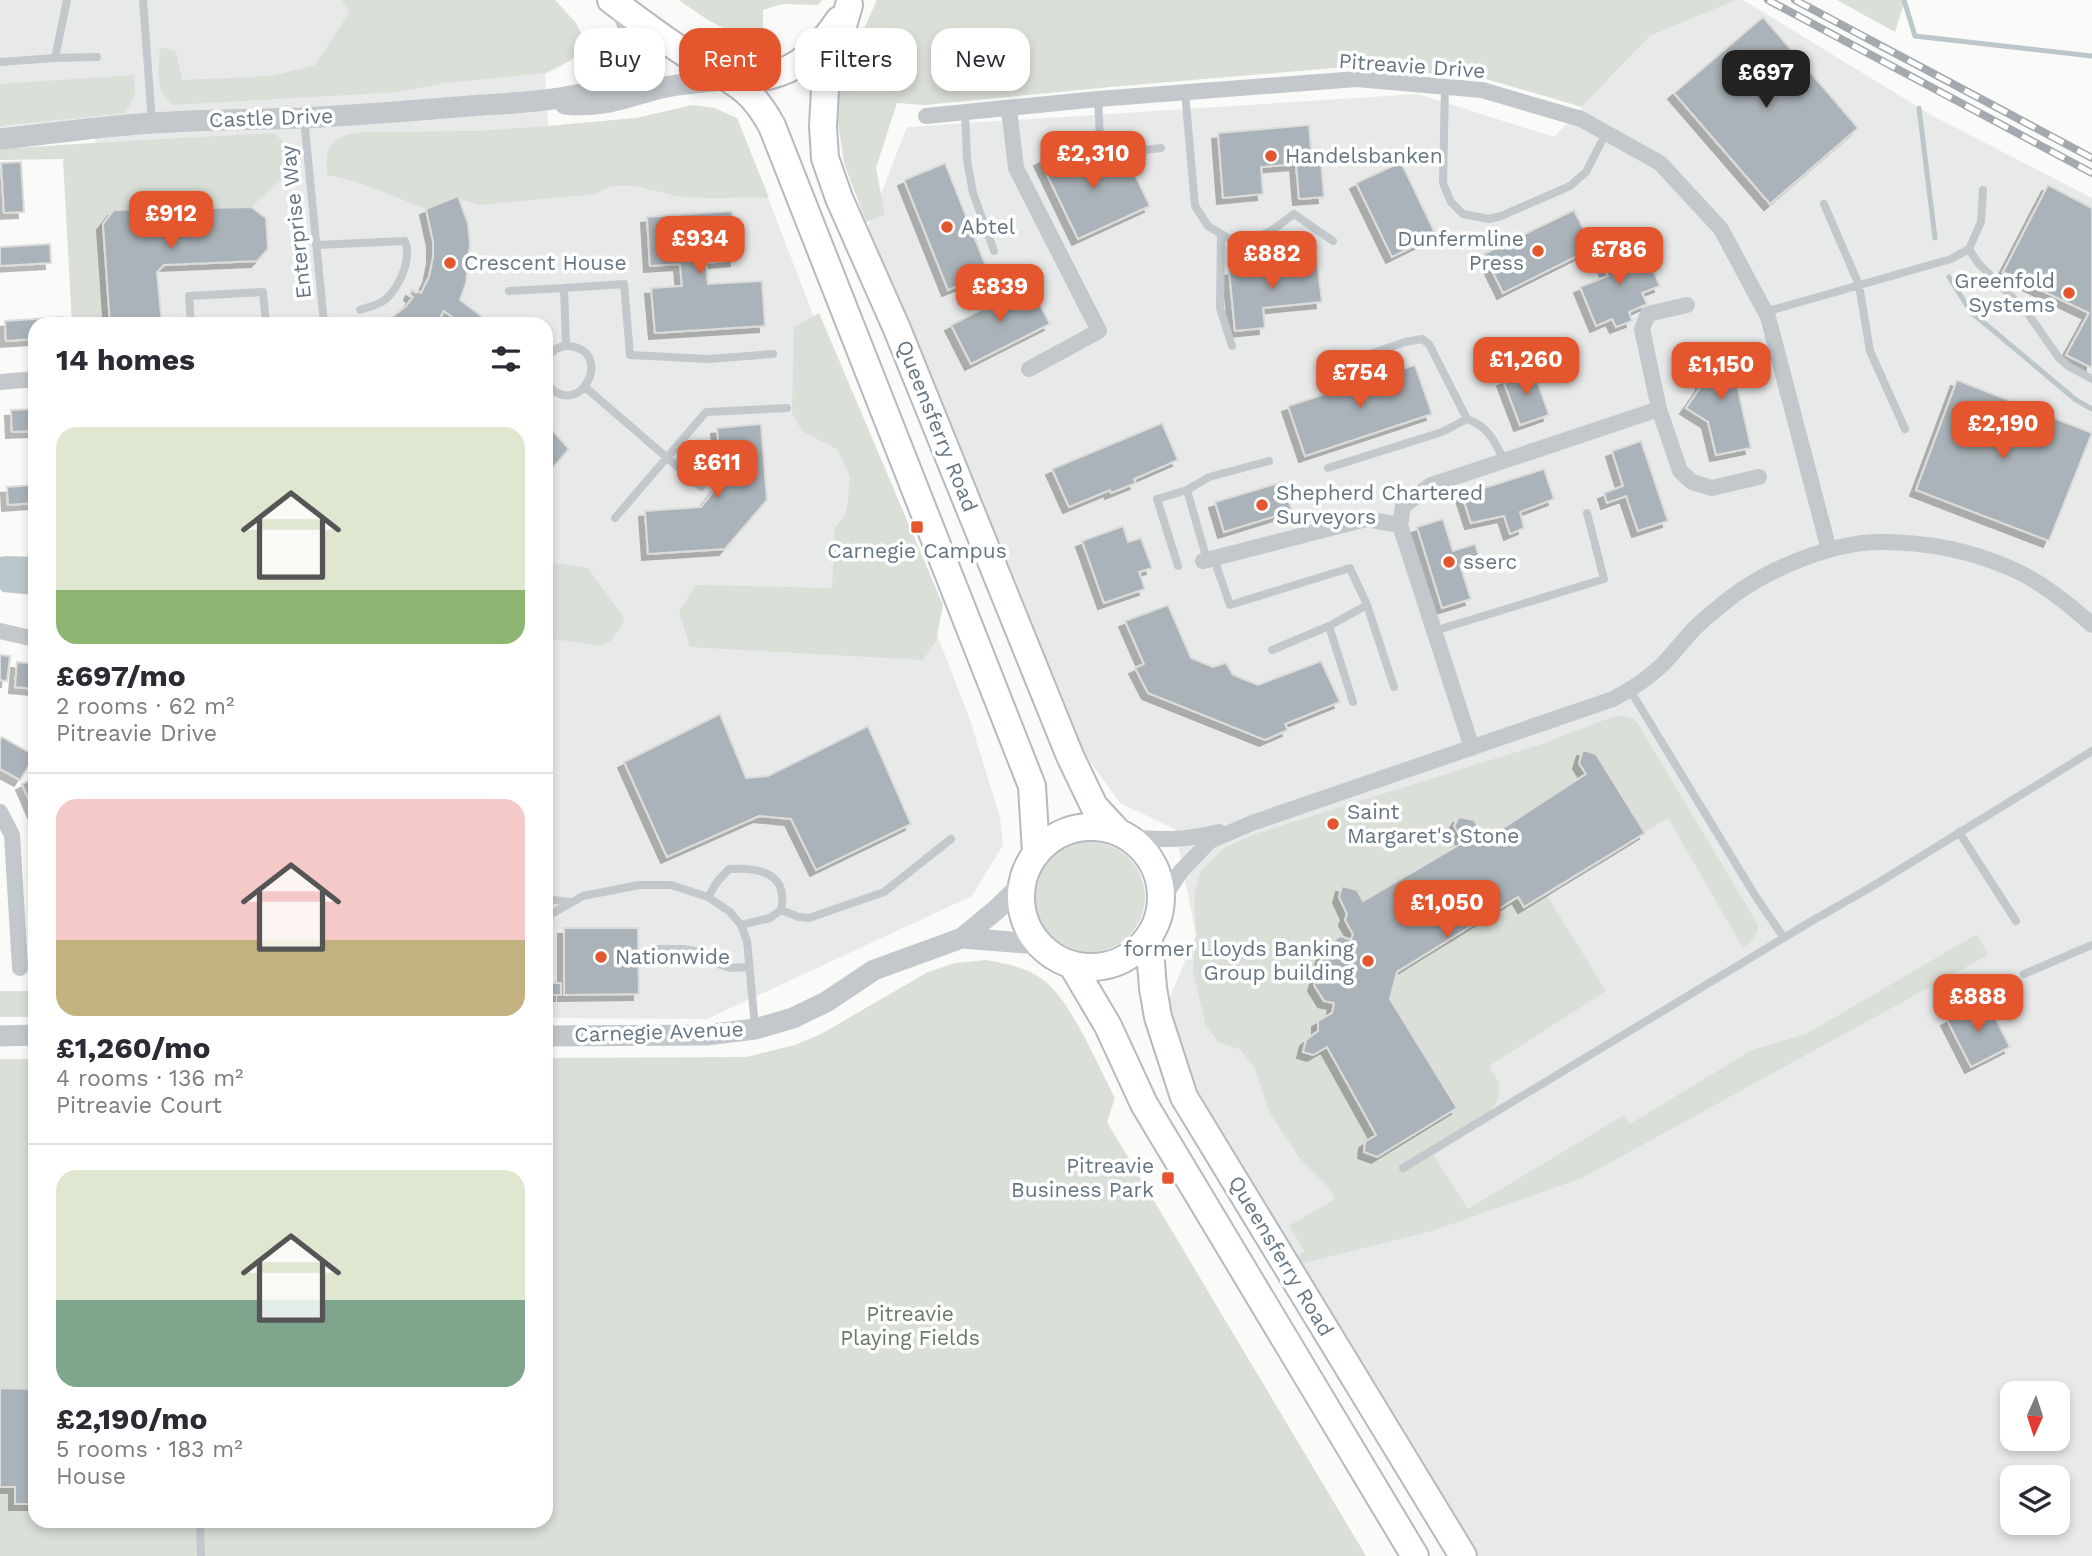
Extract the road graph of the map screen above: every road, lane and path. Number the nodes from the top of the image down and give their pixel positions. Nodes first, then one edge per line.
1 (67, 0) edge
2 (143, 0) edge
3 (615, 3) edge
4 (850, 3) edge
5 (679, 48) edge
6 (97, 57) dead end
7 (55, 58) junction
8 (0, 62) edge
9 (781, 72) edge
10 (679, 86) edge
11 (1446, 86) junction
12 (746, 91) edge
13 (1185, 92) junction
14 (1098, 99) junction
15 (542, 100) junction
16 (1009, 109) junction
17 (965, 113) junction
18 (926, 116) dead end
19 (304, 118) junction
20 (152, 123) junction
21 (1606, 133) junction
22 (0, 139) edge
23 (1161, 148) dead end
24 (1983, 190) dead end
25 (1824, 204) dead end
26 (1221, 234) junction
27 (1333, 241) dead end
28 (316, 245) junction
29 (1969, 249) junction
30 (993, 251) dead end
31 (1859, 285) junction
32 (564, 288) junction
33 (509, 291) dead end
34 (1687, 305) dead end
35 (360, 310) dead end
36 (1765, 312) junction
37 (190, 317) edge
38 (265, 317) edge
39 (323, 317) edge
40 (566, 345) junction
41 (1232, 346) dead end
42 (553, 350) edge
43 (773, 354) dead end
44 (1332, 367) dead end
45 (1029, 369) dead end
46 (2092, 379) edge
47 (28, 380) edge
48 (0, 382) edge
49 (585, 387) junction
50 (553, 390) edge
51 (787, 408) dead end
52 (1659, 409) junction
53 (1467, 419) junction
54 (1905, 429) dead end
55 (668, 458) junction
56 (1504, 460) junction
57 (1269, 461) dead end
58 (1328, 468) dead end
59 (1759, 477) dead end
60 (701, 487) dead end
61 (1187, 490) junction
62 (1587, 513) dead end
63 (615, 518) dead end
64 (1400, 525) junction
65 (1829, 550) junction
66 (1208, 560) junction
67 (1178, 566) dead end
68 (1367, 604) junction
69 (2092, 625) edge
70 (1329, 626) junction
71 (0, 631) edge
72 (1434, 631) junction
73 (28, 637) edge
74 (1272, 649) dead end
75 (1394, 687) dead end
76 (1630, 690) junction
77 (1353, 702) dead end
78 (1472, 748) junction
79 (2092, 751) edge
80 (0, 812) edge
81 (1252, 823) junction
82 (1959, 832) junction
83 (1122, 834) junction
84 (951, 839) dead end
85 (1035, 853) junction
86 (1021, 886) junction
87 (708, 897) junction
88 (553, 900) edge
89 (1162, 900) junction
90 (570, 902) junction
91 (781, 910) junction
92 (553, 912) edge
93 (2015, 921) dead end
94 (741, 925) junction
95 (962, 938) junction
96 (1149, 938) junction
97 (1784, 938) junction
98 (1038, 944) junction
99 (2092, 945) edge
100 (658, 948) dead end
101 (1072, 965) junction
102 (749, 967) junction
103 (20, 968) dead end
104 (2024, 974) dead end
105 (755, 1029) junction
106 (28, 1035) edge
107 (553, 1035) edge
108 (0, 1036) edge
109 (1404, 1168) dead end
110 (200, 1528) edge
111 (201, 1556) edge
112 (1415, 1556) edge
113 (1463, 1556) edge

1 - 7 lane
2 - 20 lane
3 - 5 main road, Queensferry Road
3 - 15 street, Castle Drive
4 - 9 main road
4 - 83 main road, Queensferry Road
6 - 7 lane
7 - 8 lane
10 - 15 street, Castle Drive
11 - 13 street, Pitreavie Drive
11 - 21 street, Pitreavie Drive
11 - 21 lane
12 - 85 main road, Queensferry Road
13 - 14 street, Pitreavie Drive
13 - 26 lane
14 - 16 street, Pitreavie Drive
14 - 23 lane
15 - 19 street, Castle Drive
16 - 17 street, Pitreavie Drive
16 - 45 street
17 - 18 street, Pitreavie Drive
17 - 30 lane
19 - 20 street, Castle Drive
19 - 28 lane, Enterprise Way
20 - 22 street, Castle Drive
21 - 36 street, Pitreavie Drive
24 - 29 lane
25 - 31 lane
26 - 27 lane
26 - 41 lane
28 - 35 lane
28 - 39 lane, Enterprise Way
29 - 31 lane
29 - 46 lane
31 - 36 lane
31 - 54 lane
32 - 33 lane
32 - 40 lane
32 - 43 lane
34 - 52 street
36 - 65 street, Pitreavie Drive
37 - 38 lane
40 - 42 lane
40 - 49 lane
44 - 53 lane
47 - 48 street
49 - 50 lane
49 - 55 lane
51 - 55 lane
52 - 56 street
52 - 59 street
53 - 56 lane
53 - 58 lane
55 - 60 lane
55 - 63 lane
56 - 64 street
57 - 61 lane
61 - 66 lane
61 - 67 lane
62 - 72 lane
64 - 66 street
64 - 72 street
65 - 69 street
65 - 76 street
66 - 68 lane
68 - 70 lane
68 - 75 lane
70 - 74 lane
70 - 77 lane
71 - 73 street
72 - 78 street
76 - 78 street
76 - 97 lane
78 - 81 street
79 - 82 lane
80 - 103 street
81 - 83 street
81 - 89 street
82 - 93 lane
82 - 97 lane
83 - 85 main road
83 - 89 main road
84 - 91 lane
85 - 86 main road
86 - 95 street
86 - 98 main road
87 - 90 lane
87 - 91 lane
87 - 94 lane
88 - 90 lane
89 - 96 main road
90 - 92 lane
91 - 94 lane
94 - 102 lane
95 - 98 street
95 - 105 street, Carnegie Avenue
96 - 101 main road
96 - 113 main road, Queensferry Road
97 - 109 lane
98 - 101 main road
99 - 104 lane
100 - 102 lane
101 - 112 main road, Queensferry Road
102 - 105 lane
105 - 107 street, Carnegie Avenue
106 - 108 street
110 - 111 lane

